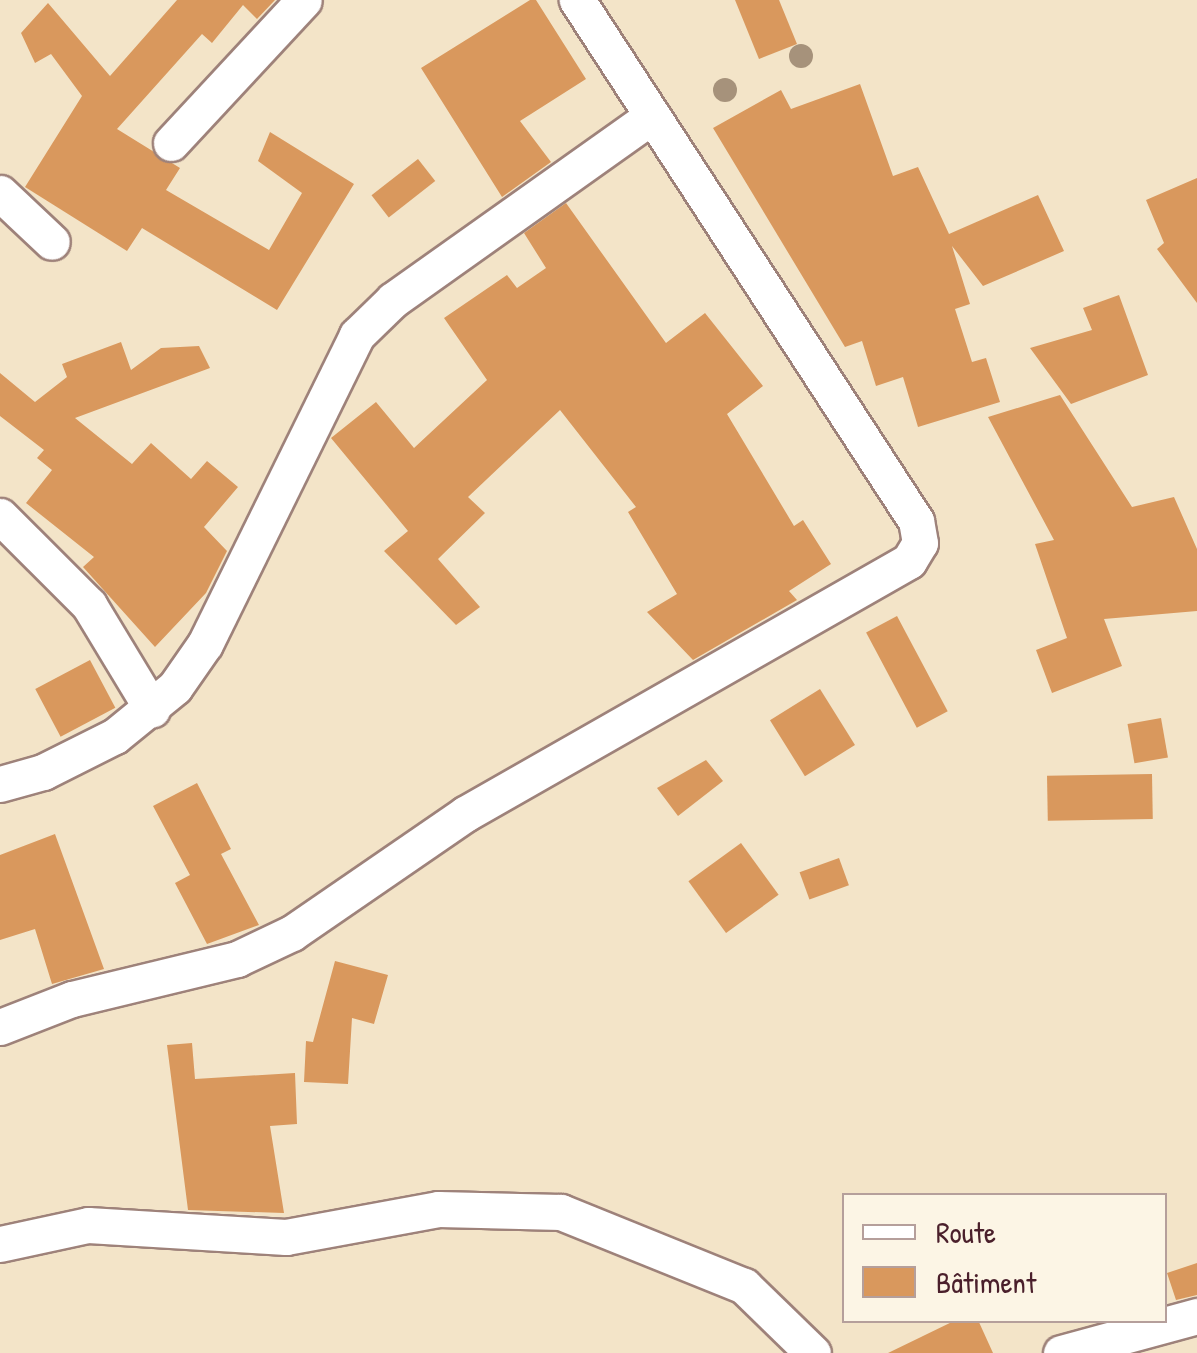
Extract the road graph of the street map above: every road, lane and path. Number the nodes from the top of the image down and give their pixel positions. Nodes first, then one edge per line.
1 (304, 0) edge
2 (577, 0) edge
3 (652, 116) junction
4 (171, 143) dead end
5 (0, 194) edge
6 (52, 242) dead end
7 (0, 516) edge
8 (152, 710) junction
9 (0, 784) edge
10 (0, 1027) edge
11 (0, 1244) edge
12 (1197, 1316) edge
13 (813, 1353) edge
14 (1061, 1353) edge

1 - 4 street
2 - 3 street
3 - 8 street
3 - 10 street
5 - 6 street
7 - 8 street
8 - 9 street
11 - 13 street
12 - 14 street

